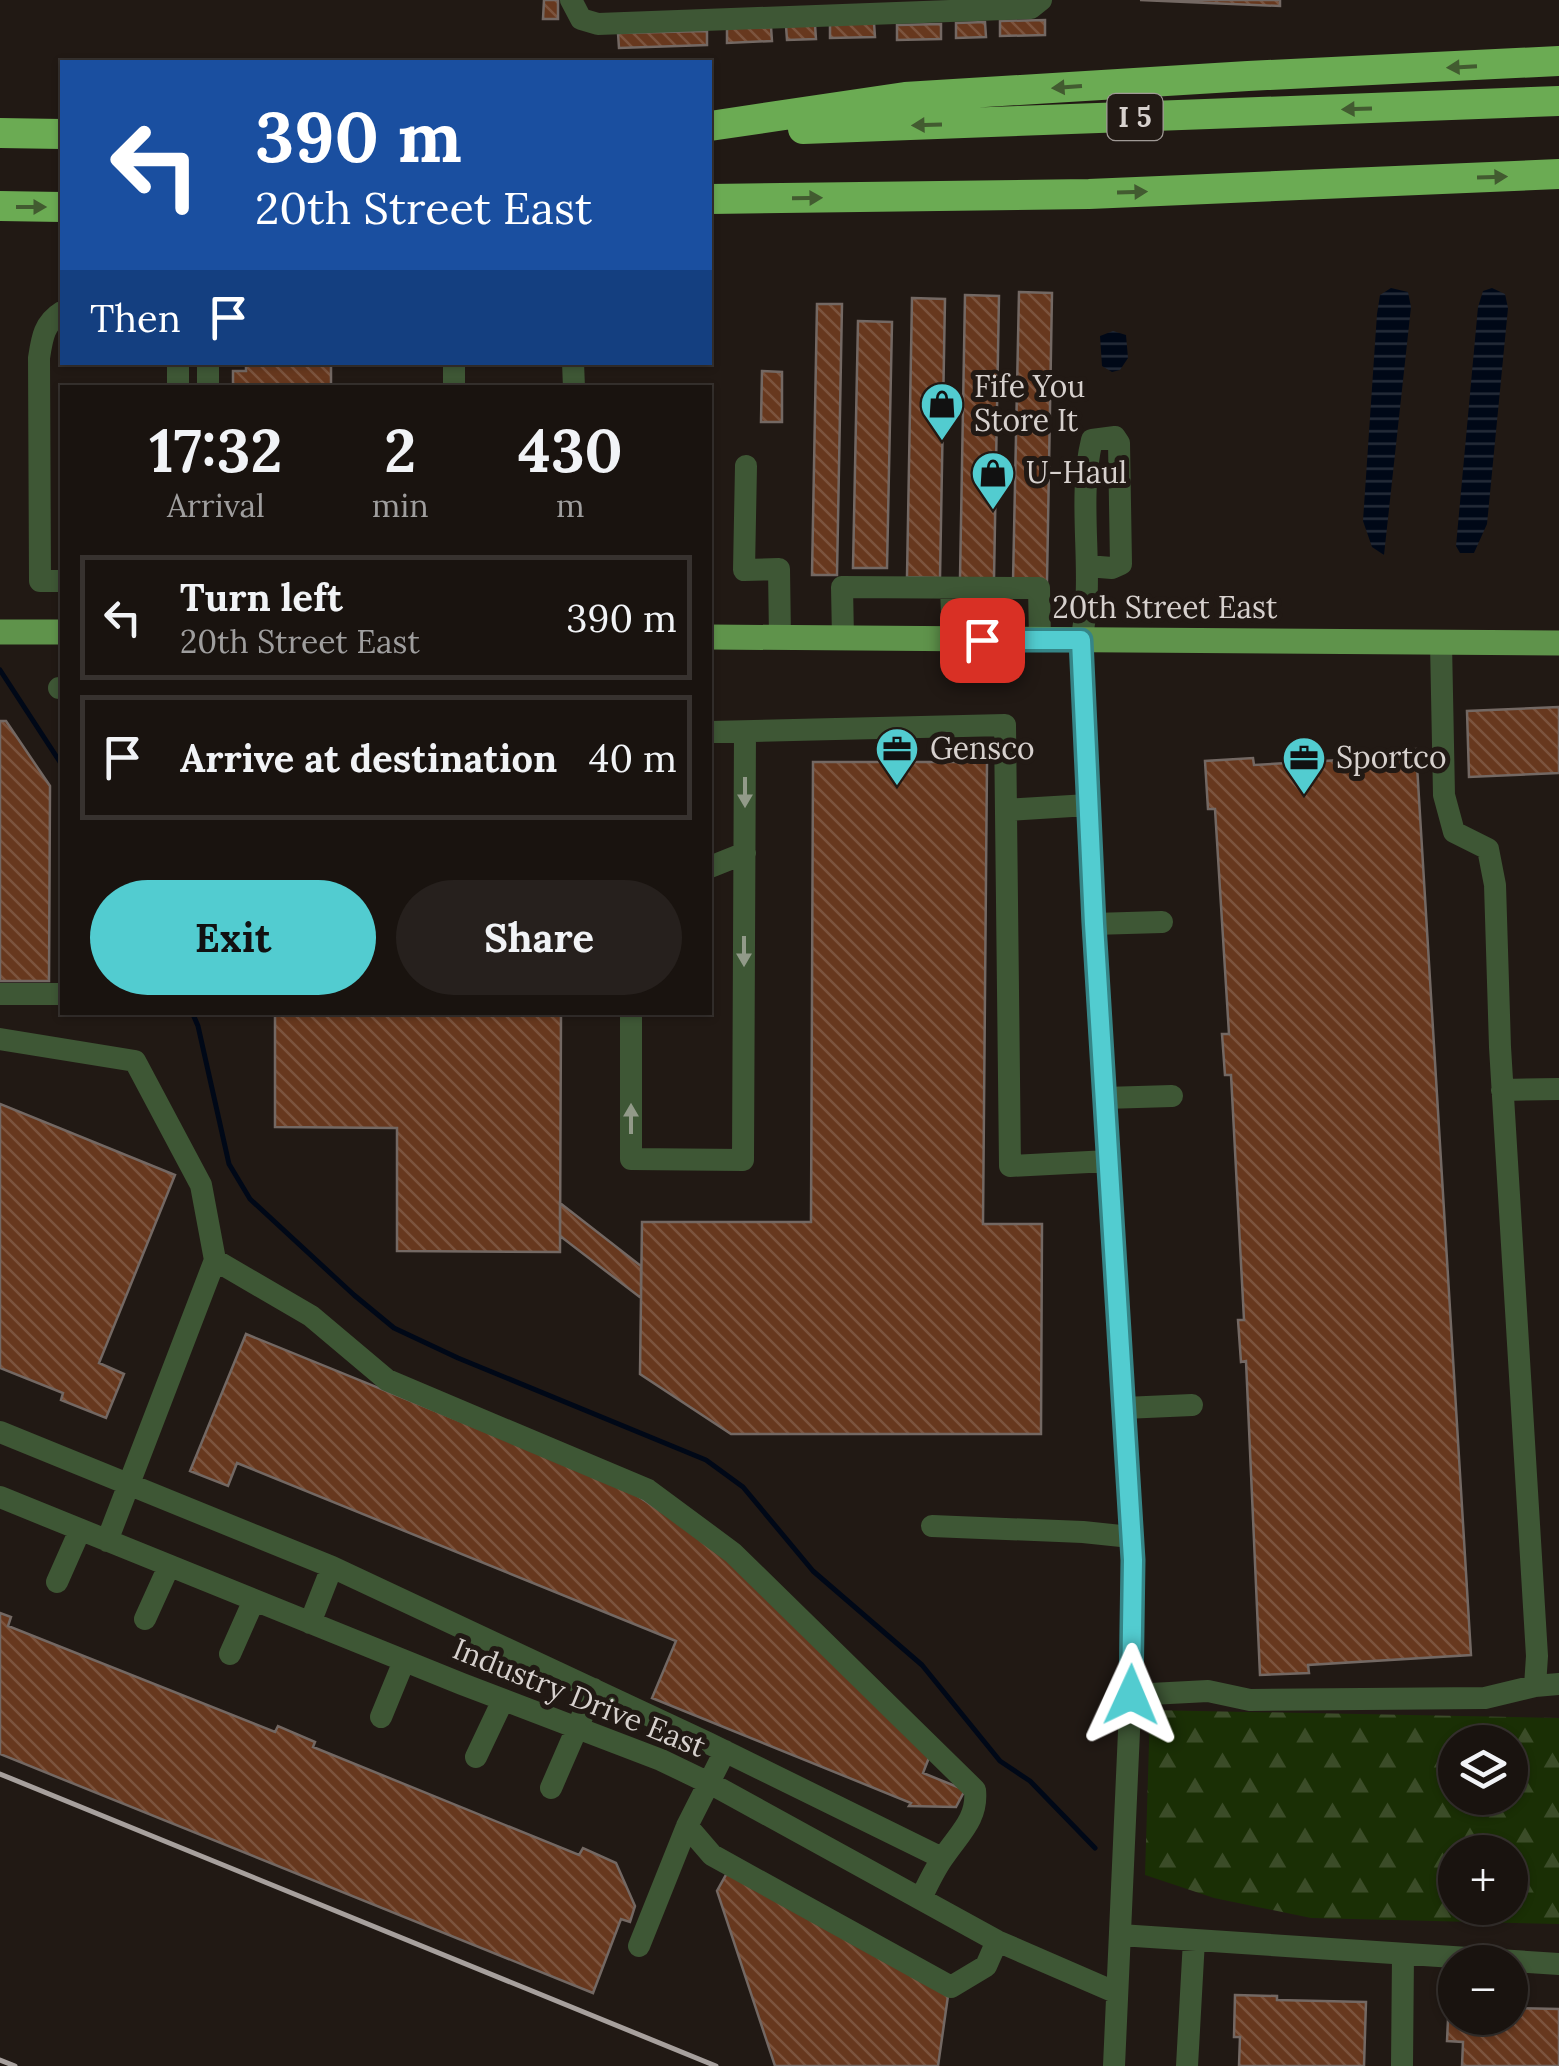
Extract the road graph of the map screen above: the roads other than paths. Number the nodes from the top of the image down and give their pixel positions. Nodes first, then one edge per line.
1 (571, 0) edge
2 (1041, 0) edge
3 (1559, 61) edge
4 (1559, 101) edge
5 (712, 129) edge
6 (712, 129) edge
7 (0, 133) edge
8 (60, 134) edge
9 (1559, 174) edge
10 (712, 200) edge
11 (0, 206) edge
12 (60, 207) edge
13 (60, 313) edge
14 (51, 356) edge
15 (51, 392) edge
16 (51, 423) edge
17 (746, 466) dead end
18 (51, 467) edge
19 (51, 508) edge
20 (51, 538) edge
21 (1087, 566) junction
22 (60, 581) edge
23 (951, 588) junction
24 (0, 632) edge
25 (60, 632) edge
26 (712, 638) edge
27 (780, 638) junction
28 (843, 638) junction
29 (953, 639) junction
30 (1040, 640) junction
31 (1081, 640) junction
32 (1442, 642) junction
33 (1559, 643) edge
34 (712, 732) edge
35 (744, 732) junction
36 (1088, 805) junction
37 (1006, 810) junction
38 (745, 853) junction
39 (712, 866) edge
40 (1162, 922) dead end
41 (1094, 924) junction
42 (0, 994) edge
43 (60, 994) edge
44 (631, 1015) edge
45 (0, 1039) edge
46 (1559, 1089) edge
47 (1502, 1090) junction
48 (1172, 1096) dead end
49 (1104, 1098) junction
50 (1108, 1161) junction
51 (215, 1260) junction
52 (1192, 1405) dead end
53 (1124, 1408) junction
54 (0, 1432) edge
55 (130, 1484) junction
56 (0, 1497) edge
57 (932, 1526) dead end
58 (80, 1530) junction
59 (1131, 1537) junction
60 (106, 1541) junction
61 (170, 1566) junction
62 (332, 1567) junction
63 (57, 1582) dead end
64 (254, 1600) junction
65 (145, 1619) dead end
66 (310, 1623) junction
67 (230, 1654) dead end
68 (404, 1661) junction
69 (1559, 1684) edge
70 (1535, 1686) junction
71 (594, 1689) junction
72 (1131, 1695) junction
73 (503, 1700) junction
74 (381, 1717) dead end
75 (578, 1728) junction
76 (724, 1751) junction
77 (476, 1757) dead end
78 (708, 1782) junction
79 (551, 1788) dead end
80 (687, 1826) junction
81 (942, 1858) junction
82 (921, 1898) junction
83 (1120, 1935) junction
84 (997, 1940) junction
85 (1194, 1940) junction
86 (639, 1946) dead end
87 (1403, 1954) junction
88 (1559, 1964) edge
89 (1117, 1993) junction
90 (1114, 2066) edge
91 (1187, 2066) edge
92 (1402, 2066) edge

1 - 2 street
3 -> 5 highway
4 -> 6 highway, I 5
7 - 8 highway
10 -> 9 highway
11 -> 12 highway
13 - 14 street
14 - 15 street
15 - 16 street
16 - 18 street
17 - 27 street
18 - 19 street
19 - 20 street
20 - 22 street
21 - 21 street
21 - 31 street
23 - 28 street
23 - 29 street
23 - 30 street
24 - 25 main road
26 - 27 main road, 20th Street East
27 - 28 main road, 20th Street East
28 - 29 main road, 20th Street East
29 - 30 main road, 20th Street East
30 - 31 main road, 20th Street East
31 - 32 main road, 20th Street East
31 - 36 street
32 - 33 main road, 20th Street East
32 - 47 street
34 - 35 street
35 - 37 street
35 -> 38 street
36 - 37 street
36 - 41 street
37 - 50 street
38 - 39 street
38 -> 44 street
40 - 41 street
41 - 49 street
42 - 43 street
45 - 51 street
46 - 47 street
47 - 70 street
48 - 49 street
49 - 50 street
50 - 53 street
51 - 55 street
51 - 81 street
52 - 53 street
53 - 59 street
54 - 55 street
55 - 60 street
55 - 62 street
56 - 58 street, Industry Drive East
57 - 59 street
58 - 60 street, Industry Drive East
58 - 63 street
59 - 72 street
60 - 61 street, Industry Drive East
61 - 64 street, Industry Drive East
61 - 65 street
62 - 66 street
62 - 71 street
64 - 66 street, Industry Drive East
64 - 67 street
66 - 68 street, Industry Drive East
68 - 73 street, Industry Drive East
68 - 74 street
69 - 70 street
70 - 72 street
71 - 75 street
71 - 76 street
72 - 83 street
73 - 75 street, Industry Drive East
73 - 77 street
75 - 78 street, Industry Drive East
75 - 79 street
76 - 78 street
76 - 81 street
78 - 80 street
78 - 82 street, Industry Drive East
80 - 84 street
80 - 86 street
81 - 82 street
82 - 84 street, Industry Drive East
83 - 85 street
83 - 89 street
84 - 89 street, Industry Drive East
85 - 87 street
85 - 91 street
87 - 88 street
87 - 92 street
89 - 90 street

